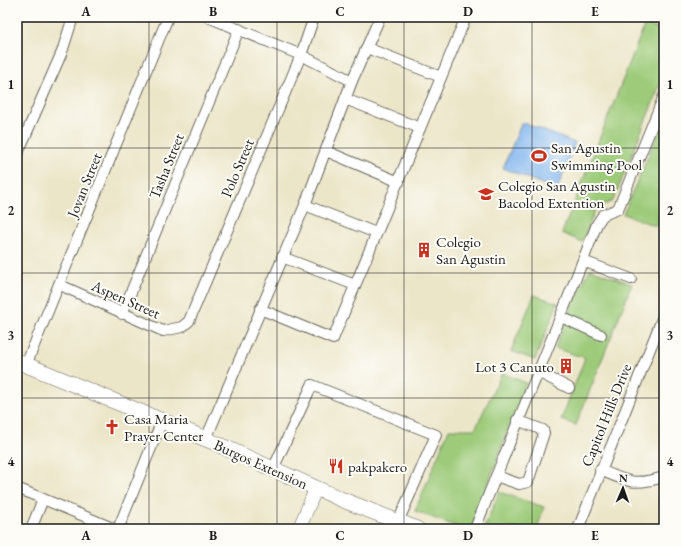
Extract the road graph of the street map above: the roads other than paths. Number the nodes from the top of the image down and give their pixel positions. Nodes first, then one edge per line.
1 (73, 17) edge
2 (168, 17) edge
3 (208, 17) edge
4 (314, 17) edge
5 (380, 17) edge
6 (466, 17) edge
7 (239, 29) junction
8 (367, 48) junction
9 (301, 55) junction
10 (441, 77) junction
11 (352, 81) junction
12 (664, 96) edge
13 (346, 99) junction
14 (420, 128) junction
15 (326, 151) junction
16 (17, 155) edge
17 (399, 182) junction
18 (305, 205) junction
19 (376, 233) junction
20 (282, 257) junction
21 (583, 261) junction
22 (630, 279) dead end
23 (60, 285) junction
24 (355, 285) junction
25 (260, 309) junction
26 (122, 314) junction
27 (664, 314) edge
28 (561, 317) junction
29 (182, 327) joint
30 (601, 335) dead end
31 (22, 363) edge
32 (538, 372) junction
33 (569, 388) dead end
34 (517, 420) junction
35 (162, 421) junction
36 (206, 439) junction
37 (273, 469) junction
38 (600, 470) junction
39 (496, 476) junction
40 (664, 477) edge
41 (17, 488) edge
42 (316, 488) junction
43 (43, 499) junction
44 (398, 522) junction
45 (31, 529) edge
46 (116, 529) edge
47 (299, 529) edge
48 (417, 529) edge
49 (476, 529) edge
50 (578, 529) edge

1 - 16 street
2 - 23 street, Jovan Street
3 - 7 street
4 - 9 street, Polo Street
5 - 8 street
6 - 10 street
7 - 9 street
7 - 26 street, Tasha Street
8 - 10 street
8 - 11 street
9 - 11 street
9 - 29 street, Polo Street
10 - 14 street
11 - 13 street
12 - 21 street
13 - 14 street
13 - 15 street
14 - 17 street
15 - 17 street
15 - 18 street
17 - 19 street
18 - 19 street
18 - 20 street
19 - 24 street
20 - 24 street
20 - 25 street
21 - 22 street
21 - 28 street
23 - 26 street, Aspen Street
23 - 31 street, Jovan Street
24 - 25 street
25 - 36 street
26 - 29 street, Aspen Street
27 - 38 street, Capitol Hills Drive
28 - 30 street
28 - 32 street
31 - 35 main road, Burgos Extension
32 - 33 street
32 - 34 street
34 - 39 street
34 - 39 street
35 - 36 main road, Burgos Extension
35 - 46 street
36 - 37 main road, Burgos Extension
37 - 42 main road, Burgos Extension
37 - 44 street
38 - 40 street
38 - 50 street, Capitol Hills Drive
39 - 49 street
41 - 43 street
42 - 44 main road, Burgos Extension
42 - 47 street
43 - 45 street
43 - 46 street
44 - 48 main road, Burgos Extension

